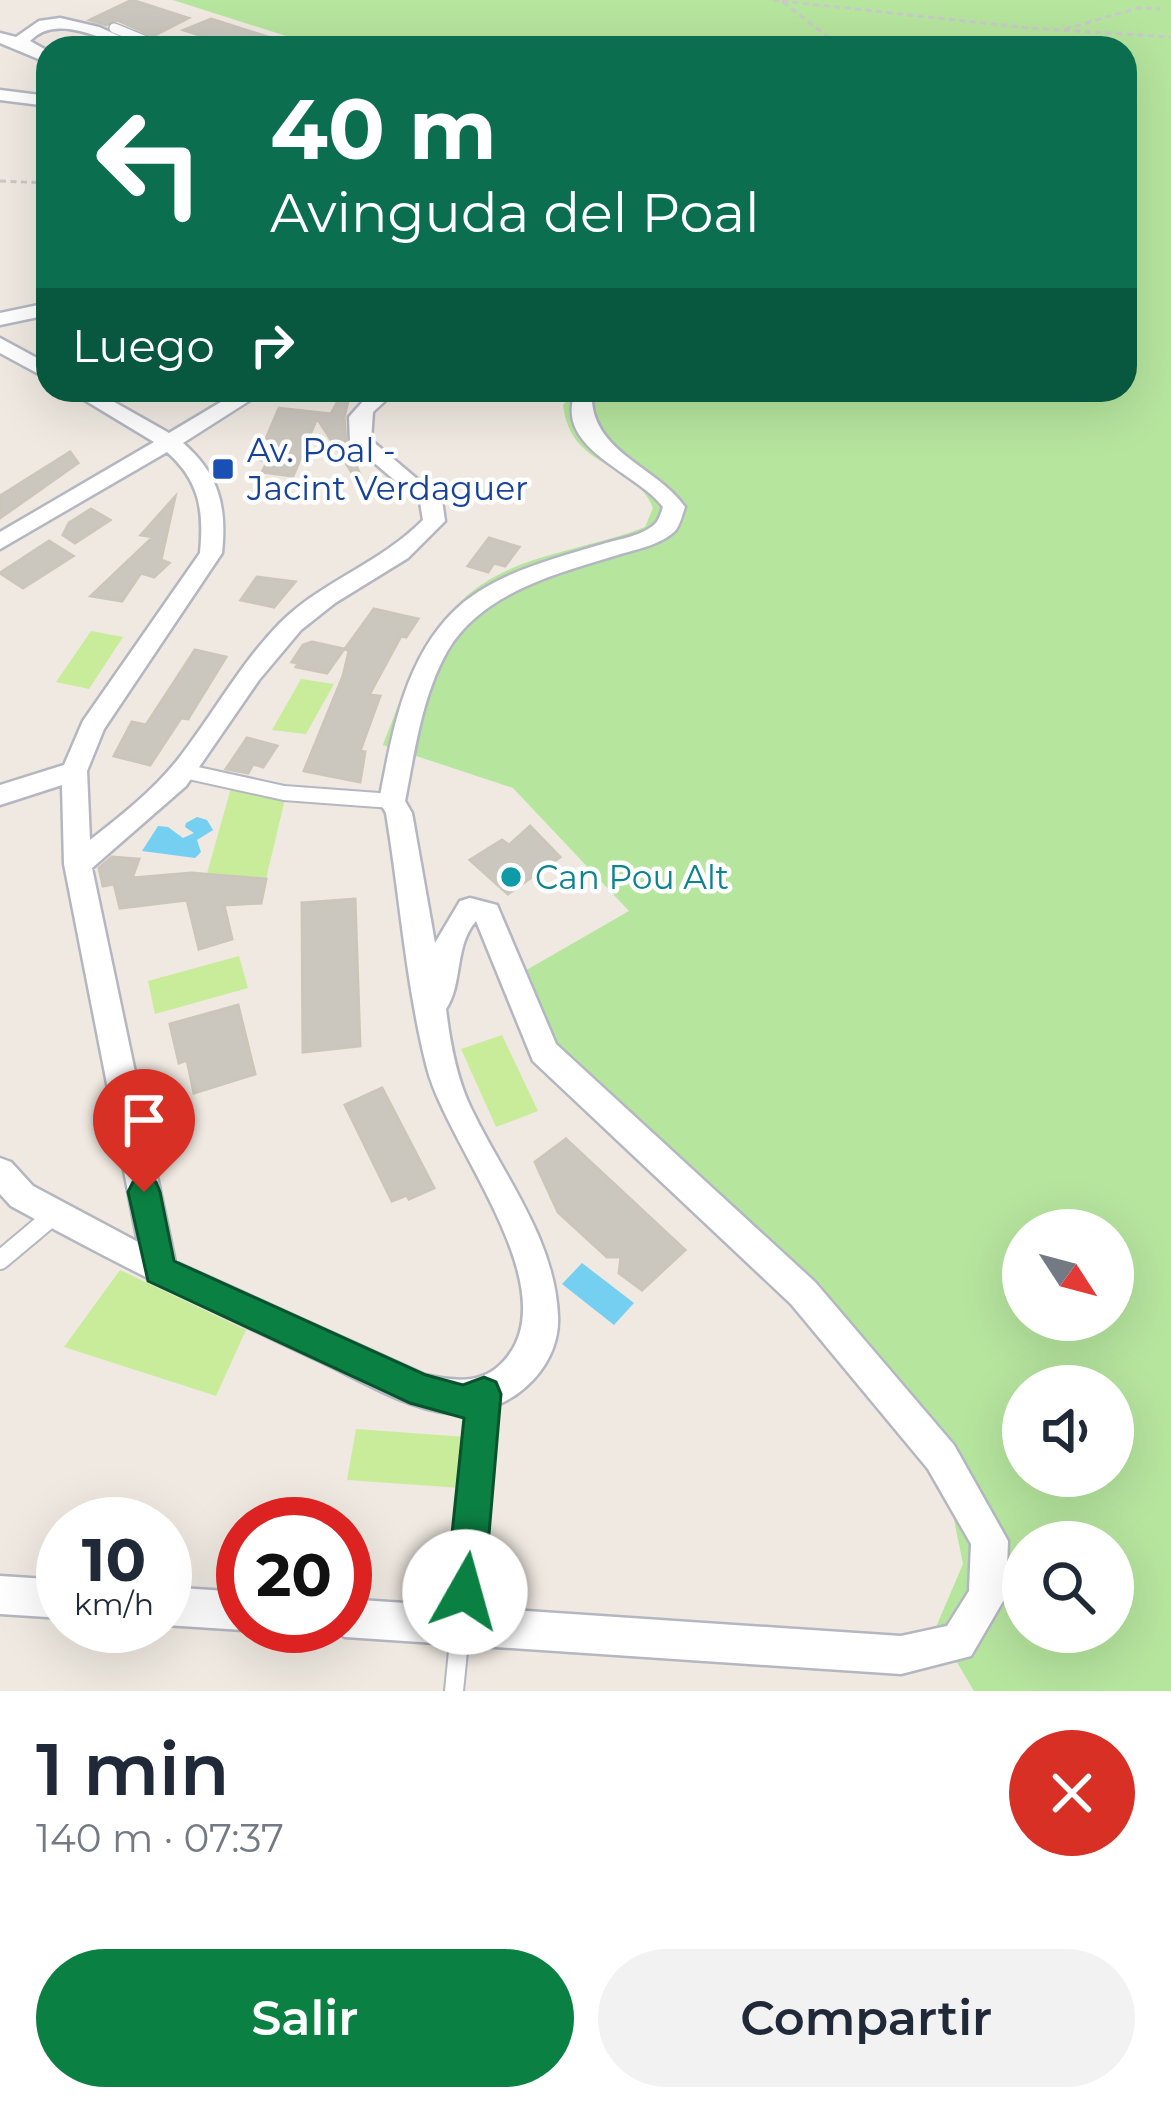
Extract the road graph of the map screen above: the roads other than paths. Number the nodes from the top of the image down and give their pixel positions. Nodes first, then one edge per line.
1 (114, 28) dead end
2 (100, 36) edge
3 (134, 36) edge
4 (0, 38) edge
5 (20, 42) junction
6 (36, 51) edge
7 (0, 95) edge
8 (36, 100) edge
9 (36, 311) edge
10 (0, 320) edge
11 (0, 344) edge
12 (36, 366) edge
13 (99, 402) edge
14 (235, 402) edge
15 (370, 402) edge
16 (581, 402) edge
17 (167, 442) junction
18 (0, 542) edge
19 (74, 771) junction
20 (184, 771) junction
21 (0, 795) edge
22 (392, 801) junction
23 (78, 864) junction
24 (433, 1031) junction
25 (0, 1172) edge
26 (55, 1214) junction
27 (0, 1259) edge
28 (160, 1270) junction
29 (484, 1394) junction
30 (0, 1595) edge
31 (36, 1597) edge
32 (372, 1620) edge
33 (461, 1626) junction
34 (454, 1691) edge

1 - 3 lane
2 - 5 street
4 - 5 street
5 - 6 street
7 - 8 street
9 - 10 street
11 - 12 street
13 - 17 street
14 - 17 street
15 - 20 street
16 - 22 street
17 - 18 street
17 - 19 street
19 - 21 street
19 - 23 street
20 - 22 lane
20 - 23 street
22 - 24 street
23 - 28 street
24 - 29 street
24 - 33 street
25 - 26 street
26 - 27 lane
26 - 28 street
28 - 29 street
29 - 33 lane
30 - 31 street
32 - 33 street
33 - 34 lane

